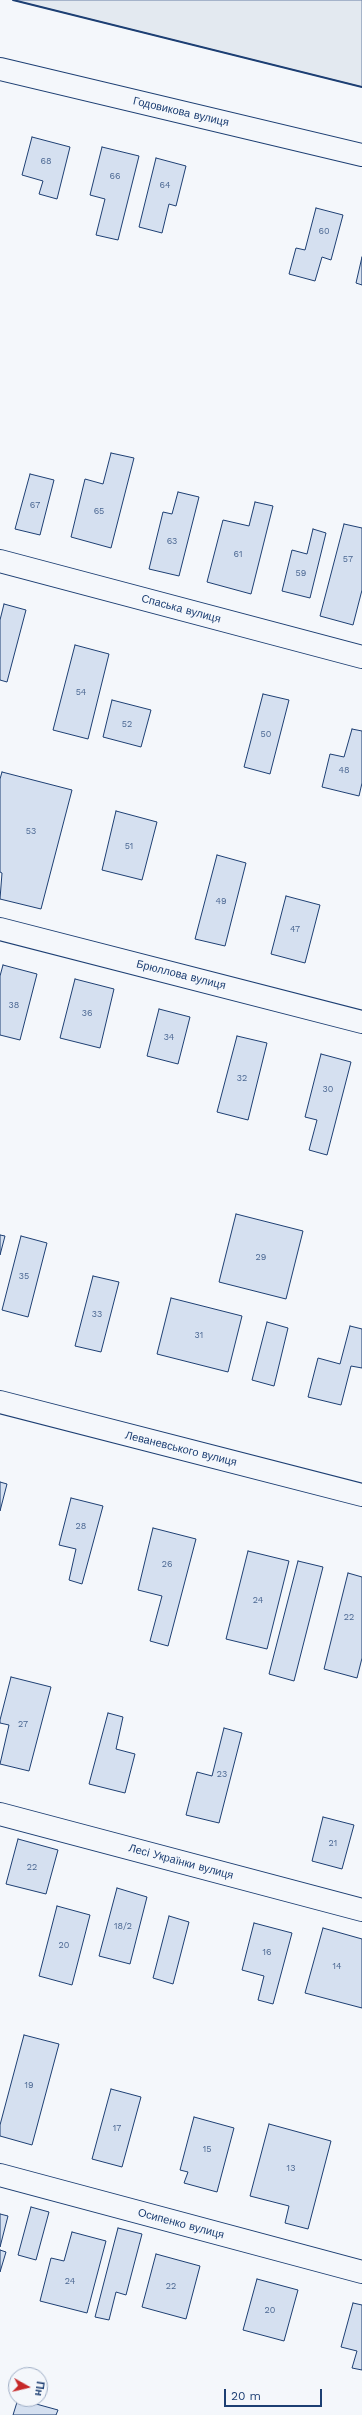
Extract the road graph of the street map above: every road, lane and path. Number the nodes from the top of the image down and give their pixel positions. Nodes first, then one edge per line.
1 (0, 70) edge
2 (362, 155) edge
3 (0, 561) edge
4 (362, 657) edge
5 (0, 929) edge
6 (362, 1022) edge
7 (0, 1402) edge
8 (362, 1495) edge
9 (0, 1814) edge
10 (362, 1910) edge
11 (0, 2175) edge
12 (362, 2272) edge

1 - 2 street, Годовикова вулиця
3 - 4 street, Спаська вулиця
5 - 6 street, Брюллова вулиця
7 - 8 street, Леваневського вулиця
9 - 10 street, Лесі Українки вулиця
11 - 12 street, Осипенко вулиця

